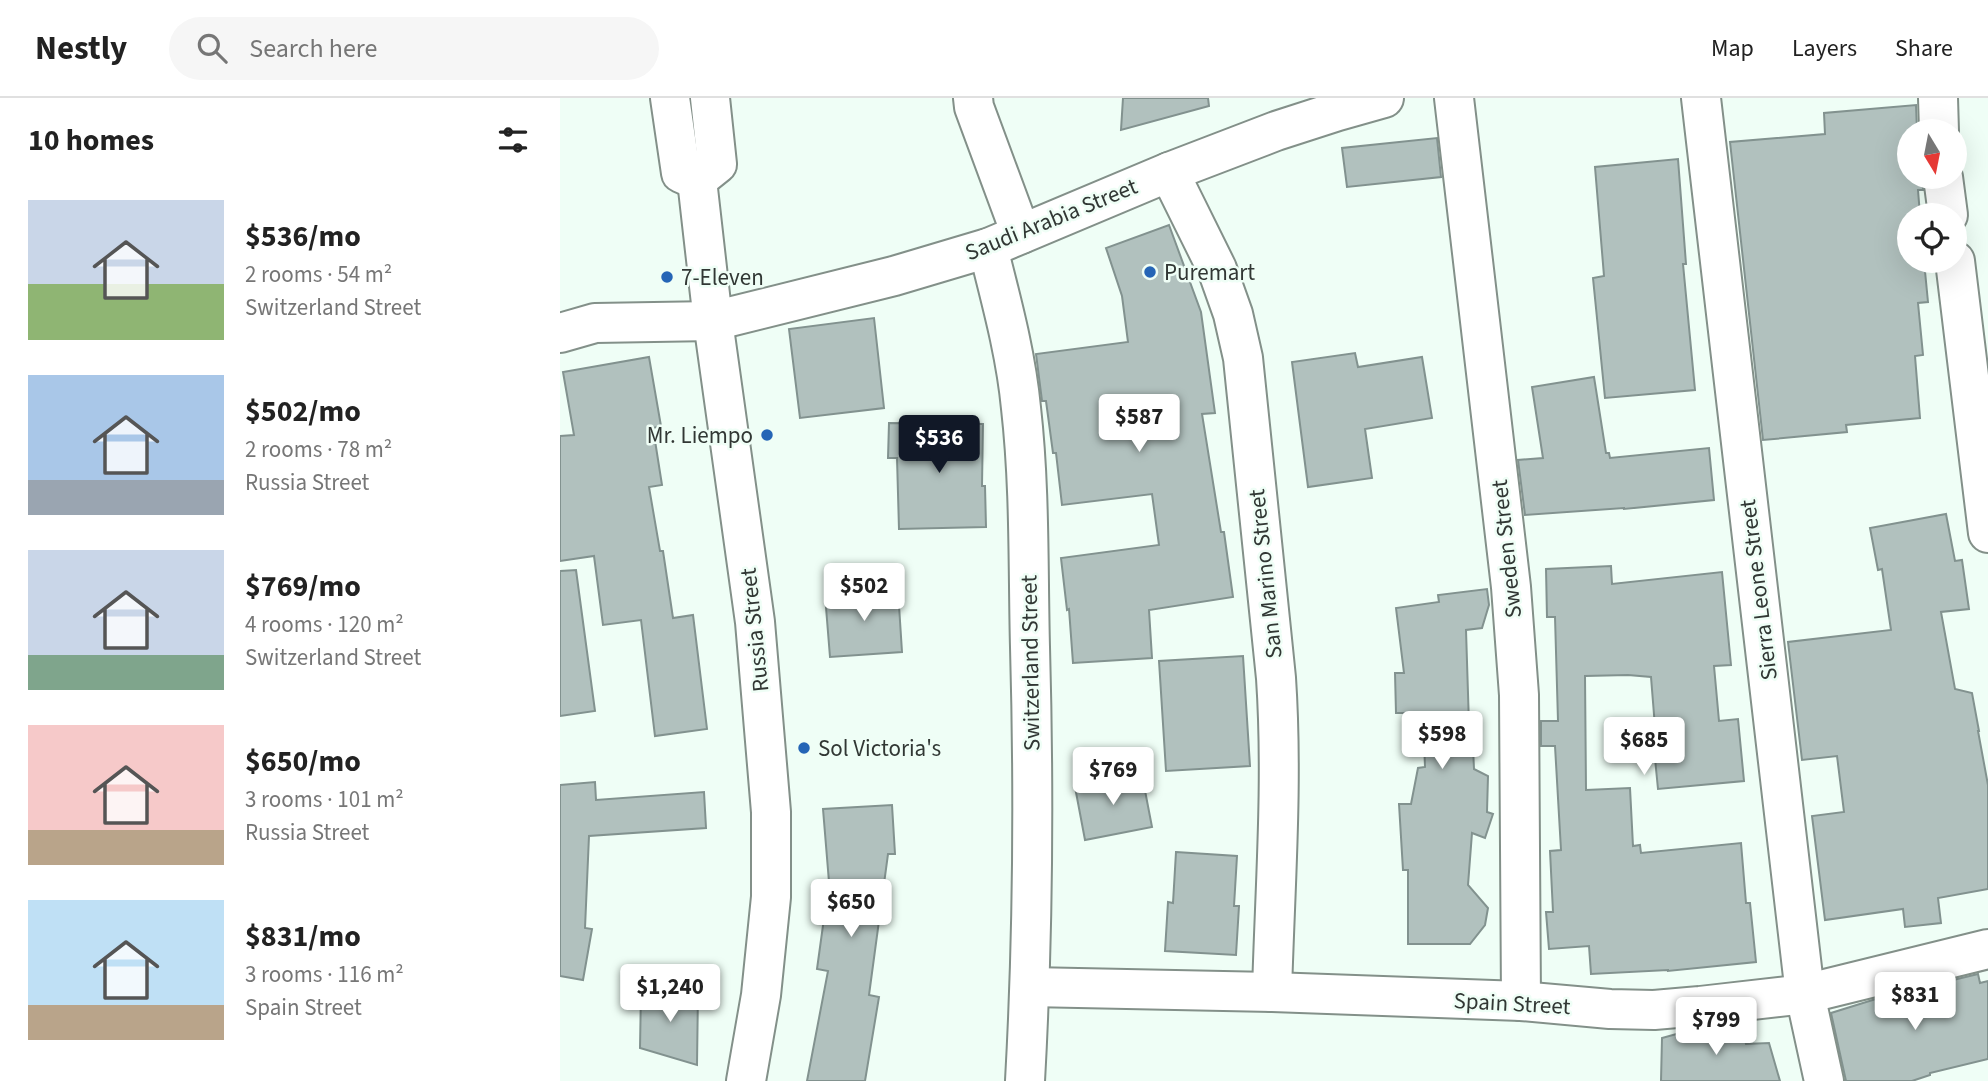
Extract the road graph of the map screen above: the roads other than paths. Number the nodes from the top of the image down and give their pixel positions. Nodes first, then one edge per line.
1 (670, 98) edge
2 (710, 98) edge
3 (972, 98) edge
4 (1384, 98) edge
5 (1454, 98) edge
6 (1701, 98) edge
7 (1938, 98) edge
8 (1939, 119) edge
9 (687, 164) junction
10 (1169, 172) junction
11 (1004, 241) junction
12 (1959, 273) edge
13 (713, 321) junction
14 (1976, 324) edge
15 (560, 333) edge
16 (1988, 533) edge
17 (1988, 949) edge
18 (1030, 987) junction
19 (1272, 992) junction
20 (1805, 994) junction
21 (1521, 1001) junction
22 (746, 1081) edge
23 (1025, 1081) edge
24 (1824, 1081) edge

1 - 9 street, Russia Street
2 - 9 street
3 - 11 street, Switzerland Street
4 - 10 street, Saudi Arabia Street
5 - 21 street, Sweden Street
6 - 20 street, Sierra Leone Street
7 - 8 street
9 - 13 street, Russia Street
10 - 11 street, Saudi Arabia Street
10 - 19 street, San Marino Street
11 - 13 street, Saudi Arabia Street
11 - 18 street, Switzerland Street
12 - 14 street
13 - 15 street, Saudi Arabia Street
13 - 22 street, Russia Street
14 - 16 street
17 - 20 street, Spain Street
18 - 19 street, Spain Street
18 - 23 street, Switzerland Street
19 - 21 street, Spain Street
20 - 21 street, Spain Street
20 - 24 street, Sierra Leone Street

